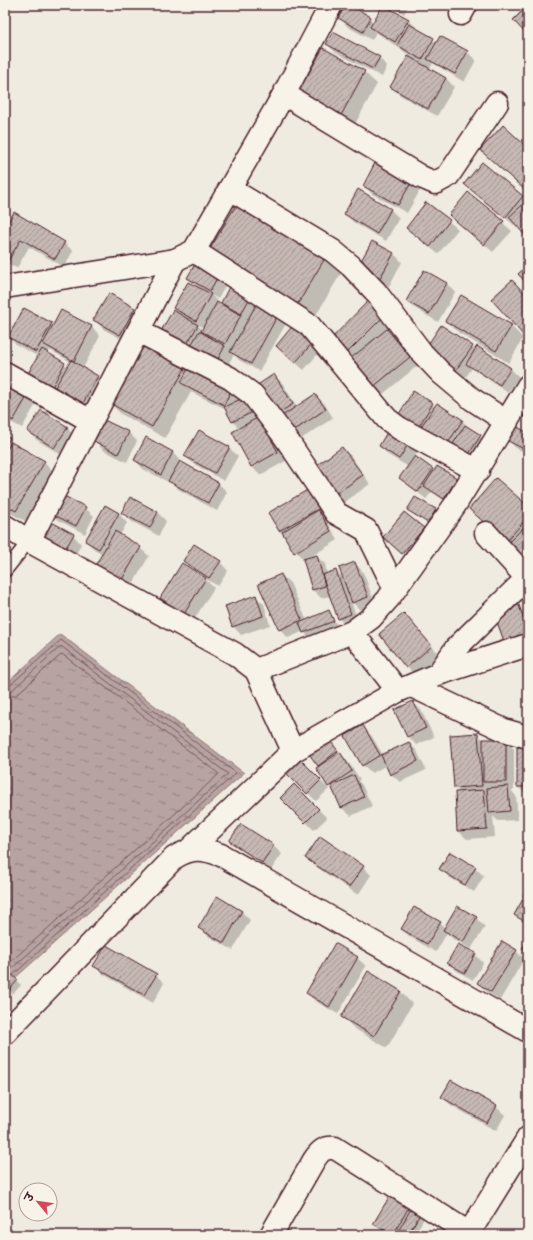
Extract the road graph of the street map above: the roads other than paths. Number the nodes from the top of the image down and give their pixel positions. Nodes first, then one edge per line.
1 (327, 6) edge
2 (284, 94) junction
3 (497, 103) dead end
4 (230, 188) junction
5 (184, 256) junction
6 (5, 287) edge
7 (138, 332) junction
8 (5, 373) edge
9 (528, 386) edge
10 (91, 421) junction
11 (507, 422) junction
12 (478, 471) junction
13 (5, 526) edge
14 (486, 533) dead end
15 (29, 541) junction
16 (5, 571) edge
17 (527, 577) edge
18 (395, 589) junction
19 (352, 632) junction
20 (528, 645) edge
21 (256, 670) junction
22 (438, 674) junction
23 (405, 688) junction
24 (528, 737) edge
25 (293, 751) junction
26 (189, 850) junction
27 (528, 1031) edge
28 (5, 1033) edge
29 (528, 1138) edge
30 (471, 1234) edge
31 (271, 1235) edge

1 - 2 street
2 - 3 street
2 - 4 street
4 - 5 street
4 - 11 street
5 - 6 street
5 - 7 street
5 - 12 street
7 - 10 street
7 - 18 street
8 - 10 street
9 - 11 street
10 - 15 street
11 - 12 street
12 - 18 street
13 - 15 street
14 - 17 street
15 - 16 lane
15 - 21 street
17 - 22 street
18 - 19 street
19 - 21 street
19 - 23 street
20 - 22 street
21 - 25 street
22 - 23 street
23 - 24 street
23 - 25 street
25 - 26 street
26 - 27 street
26 - 28 street
29 - 30 street
30 - 31 street

